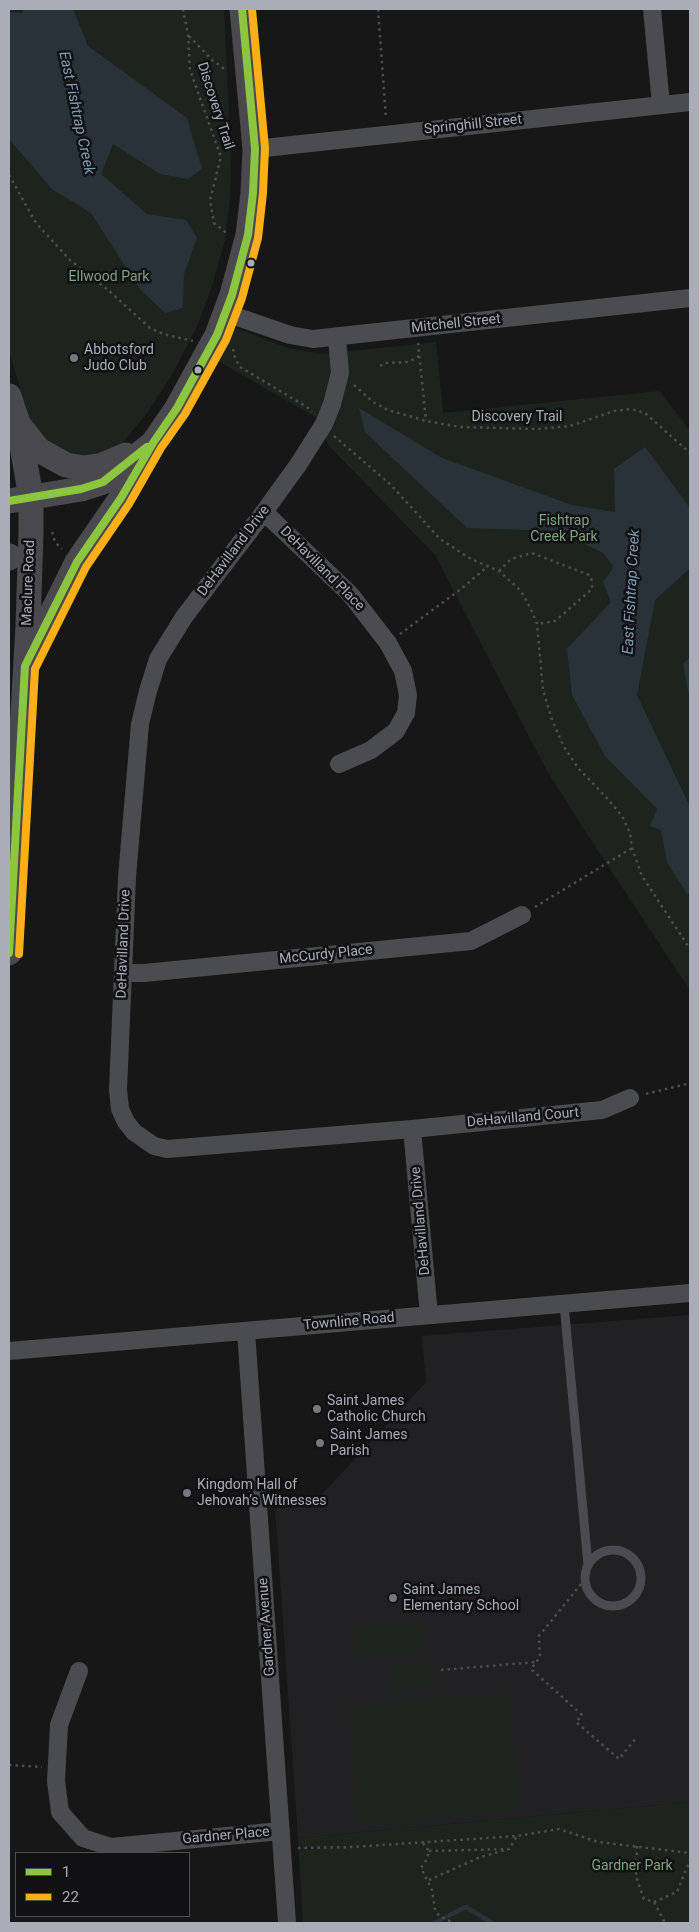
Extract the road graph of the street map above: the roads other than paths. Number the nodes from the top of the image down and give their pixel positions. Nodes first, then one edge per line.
1 (242, 9) edge
2 (652, 9) edge
3 (690, 102) edge
4 (661, 105) junction
5 (255, 149) junction
6 (690, 298) edge
7 (226, 313) junction
8 (338, 338) junction
9 (9, 396) edge
10 (18, 423) junction
11 (153, 443) junction
12 (20, 499) edge
13 (264, 512) junction
14 (25, 666) junction
15 (339, 764) dead end
16 (522, 915) road end
17 (9, 953) edge
18 (124, 973) junction
19 (630, 1098) road end
20 (412, 1128) junction
21 (690, 1293) edge
22 (564, 1304) junction
23 (429, 1315) junction
24 (246, 1331) junction
25 (9, 1352) edge
26 (588, 1565) junction
27 (79, 1672) dead end
28 (281, 1831) junction
29 (287, 1923) edge

1 - 5 main road
2 - 4 street
3 - 4 street, Springhill Street
4 - 5 street, Springhill Street
5 - 7 main road
6 - 8 street, Mitchell Street
7 - 8 street, Mitchell Street
7 - 11 main road
8 - 13 street, DeHavilland Drive
9 - 10 main road, Maclure Road
10 - 11 main road
10 - 12 main road, Maclure Road
11 - 12 main road
11 - 14 main road
12 - 14 main road, Maclure Road
13 - 15 street, DeHavilland Place
13 - 18 street, DeHavilland Drive
14 - 17 main road, Maclure Road
16 - 18 street, McCurdy Place
18 - 20 street, DeHavilland Drive
19 - 20 street, DeHavilland Court
20 - 23 street, DeHavilland Drive
21 - 22 street, Townline Road
22 - 23 street, Townline Road
22 - 26 lane
23 - 24 street, Townline Road
24 - 25 street, Townline Road
24 - 28 street, Gardner Avenue
26 - 26 lane
27 - 28 street, Gardner Place
28 - 29 street, Gardner Avenue

